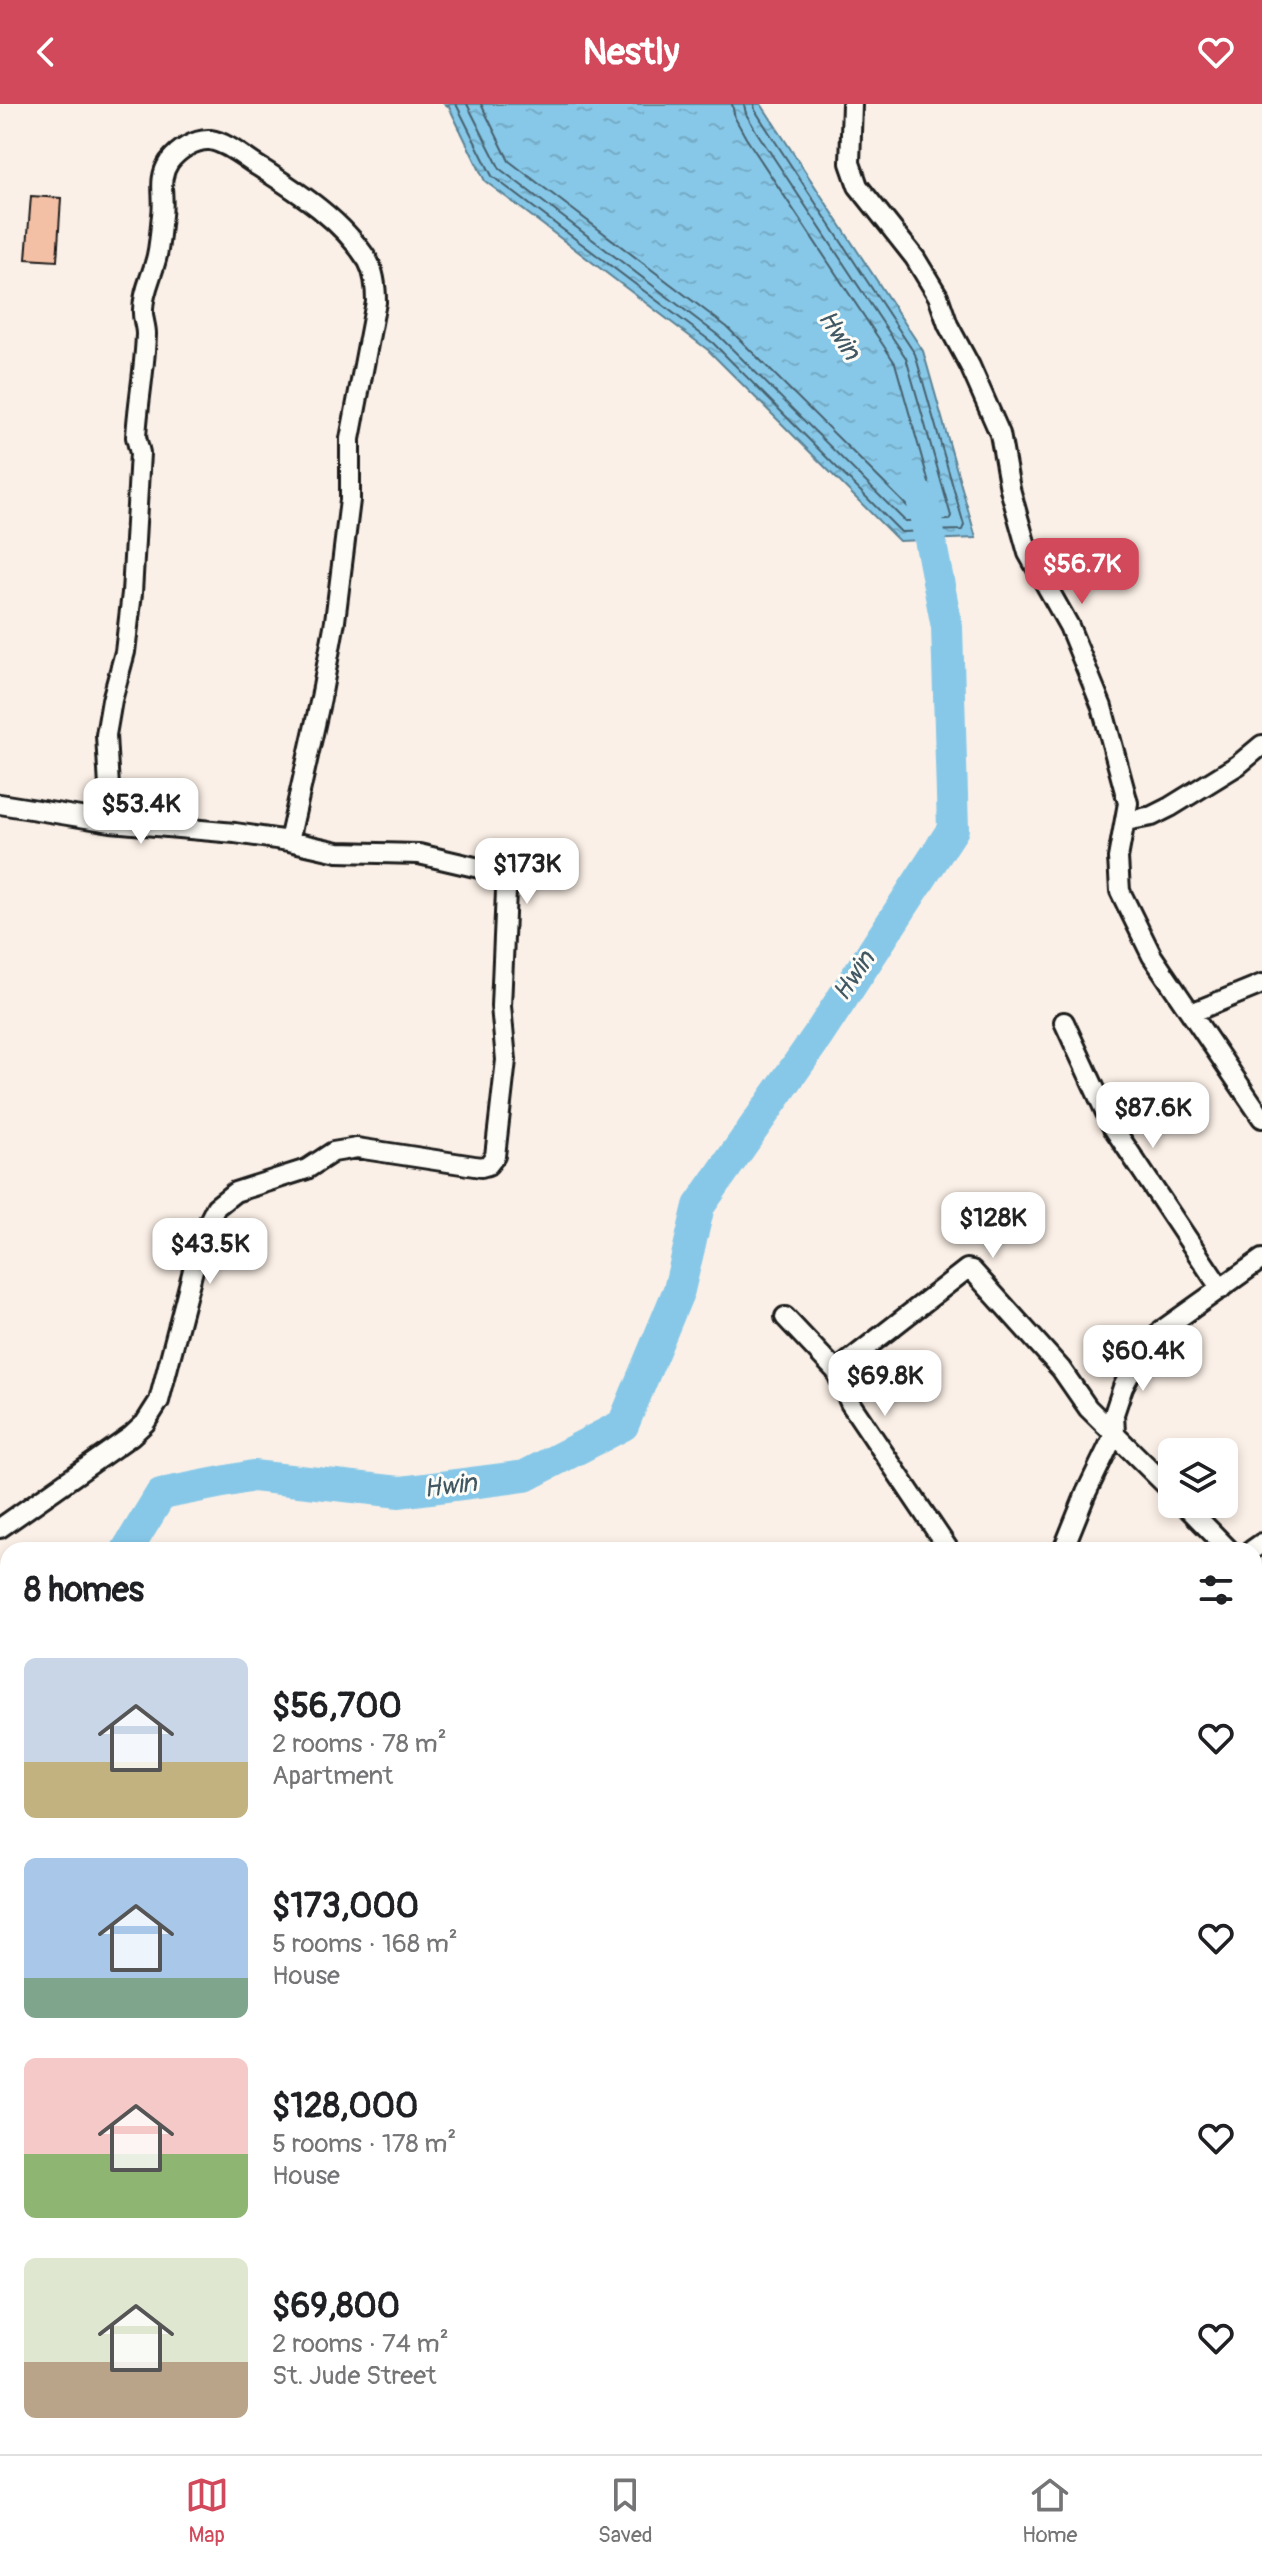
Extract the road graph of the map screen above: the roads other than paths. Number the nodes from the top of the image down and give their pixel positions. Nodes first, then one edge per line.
1 (852, 104) edge
2 (1262, 745) edge
3 (0, 804) edge
4 (1126, 821) junction
5 (111, 822) junction
6 (289, 841) junction
7 (1262, 984) edge
8 (1191, 1013) junction
9 (1064, 1022) dead end
10 (1262, 1118) edge
11 (1262, 1259) edge
12 (1221, 1289) junction
13 (785, 1317) dead end
14 (836, 1371) junction
15 (1115, 1433) junction
16 (1158, 1477) edge
17 (1198, 1518) edge
18 (0, 1528) edge
19 (944, 1542) edge
20 (1066, 1542) edge
21 (1221, 1542) edge

1 - 4 street
2 - 4 street
3 - 5 street
4 - 8 street
5 - 6 street
5 - 6 street
6 - 18 street
7 - 8 street
8 - 10 street
9 - 12 street
11 - 12 street
12 - 15 street
13 - 14 street
14 - 15 street
14 - 19 street
15 - 16 street
15 - 20 street
17 - 21 street

